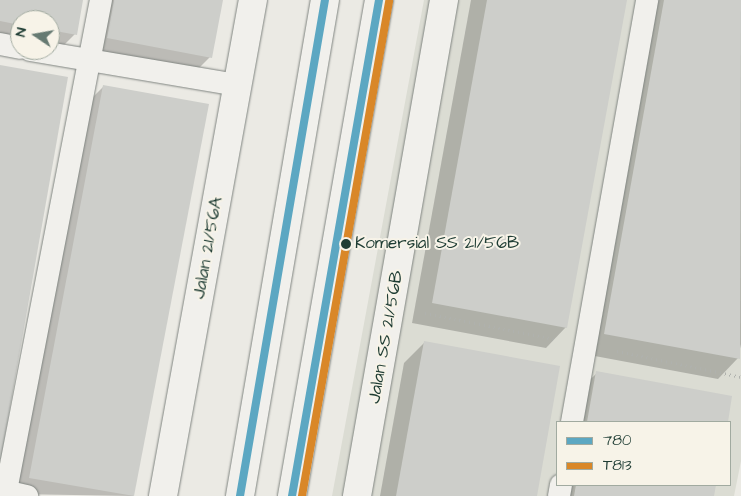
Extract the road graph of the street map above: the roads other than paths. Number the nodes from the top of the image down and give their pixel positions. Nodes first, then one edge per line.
1 (101, 0) edge
2 (253, 0) edge
3 (326, 0) edge
4 (379, 0) edge
5 (444, 0) edge
6 (647, 0) edge
7 (60, 56) edge
8 (90, 61) junction
9 (237, 85) junction
10 (572, 421) edge
11 (9, 493) edge
12 (163, 496) edge
13 (240, 496) edge
14 (292, 496) edge
15 (357, 496) edge

1 - 8 lane
2 - 9 street, Jalan 21/56A
3 - 13 street
4 - 14 street
5 - 15 street, Jalan SS 21/56B
6 - 10 lane
7 - 8 lane
8 - 9 lane
8 - 11 lane
9 - 12 street, Jalan 21/56A

